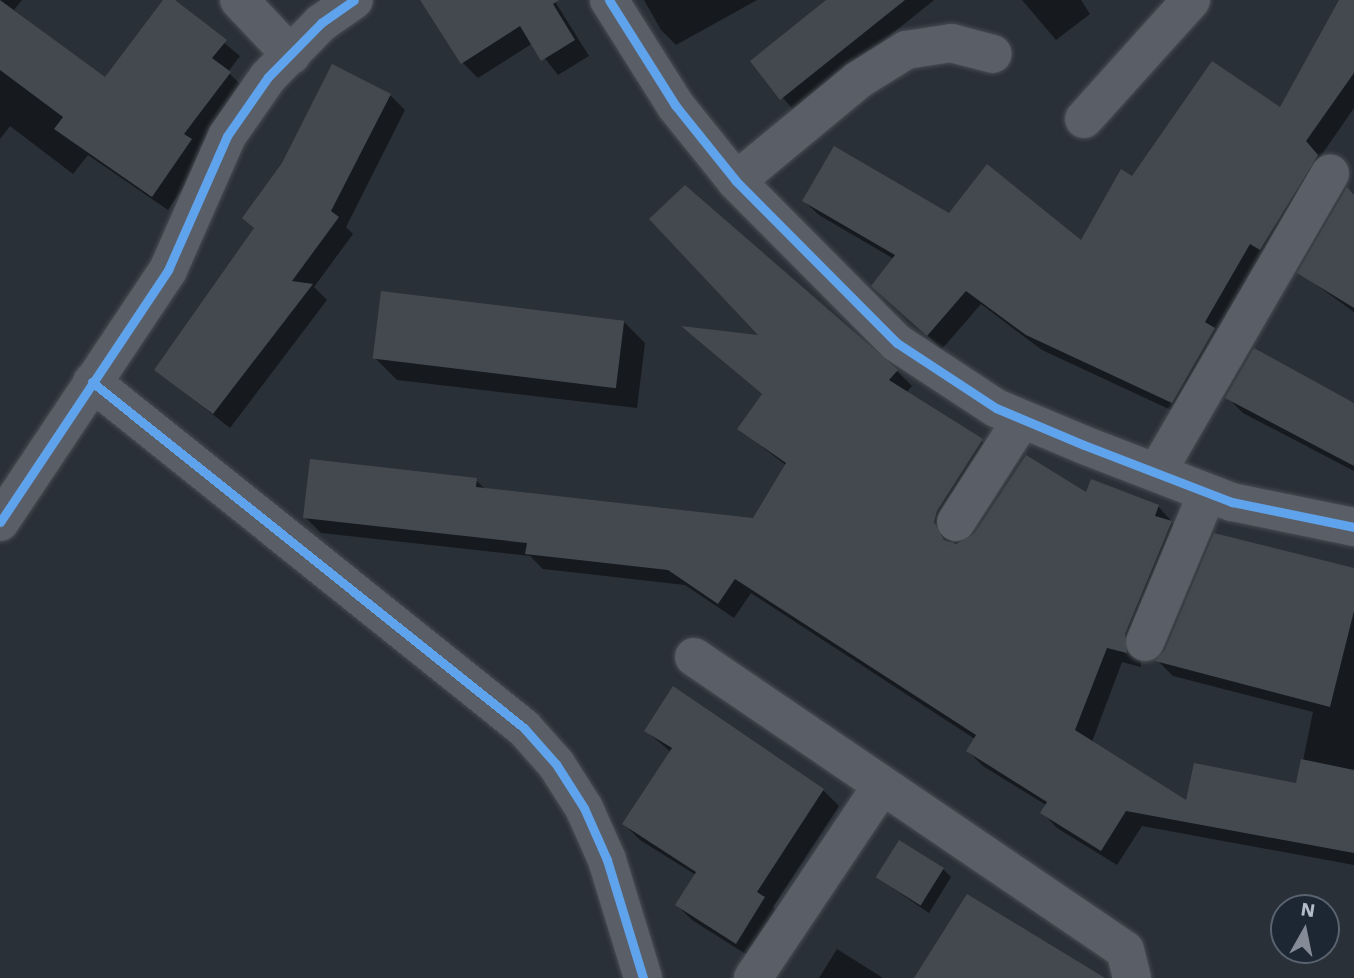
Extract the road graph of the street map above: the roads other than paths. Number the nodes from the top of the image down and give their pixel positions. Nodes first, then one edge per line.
1 (239, 0) edge
2 (354, 0) edge
3 (609, 0) edge
4 (1191, 0) edge
5 (993, 54) dead end
6 (291, 55) junction
7 (1084, 119) dead end
8 (1330, 173) dead end
9 (736, 181) junction
10 (92, 382) junction
11 (1022, 419) junction
12 (1157, 472) junction
13 (1207, 494) junction
14 (0, 522) edge
15 (956, 522) dead end
16 (1354, 527) edge
17 (1145, 642) dead end
18 (694, 657) dead end
19 (881, 788) junction
20 (643, 978) edge
21 (753, 978) edge
22 (1132, 978) edge

1 - 6 street
2 - 6 street
3 - 9 street
4 - 7 street
5 - 9 street
6 - 10 street
8 - 12 street
9 - 11 street
10 - 14 street
10 - 20 street
11 - 12 street
11 - 15 street
12 - 13 street
13 - 16 street
13 - 17 street
18 - 19 street
19 - 21 street
19 - 22 street

